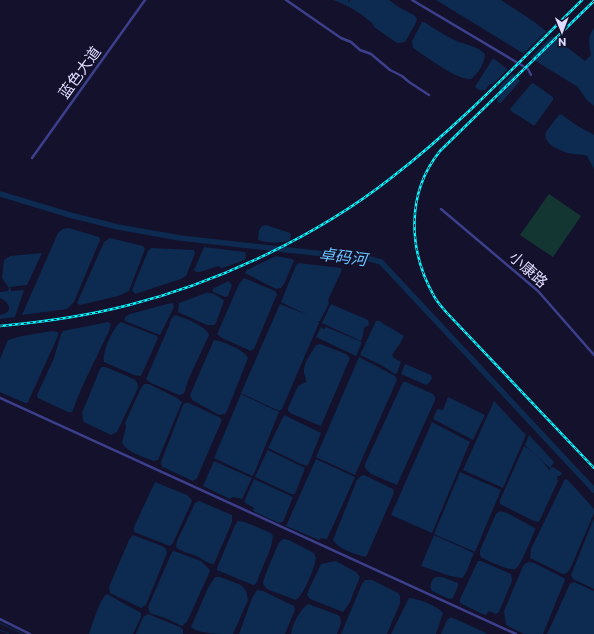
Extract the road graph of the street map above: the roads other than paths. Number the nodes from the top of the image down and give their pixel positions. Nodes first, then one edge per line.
1 (145, 0) edge
2 (286, 0) edge
3 (412, 0) edge
4 (531, 75) dead end
5 (429, 95) dead end
6 (32, 158) dead end
7 (441, 209) dead end
8 (594, 355) edge
9 (0, 398) edge
10 (0, 619) edge
11 (30, 634) edge
12 (516, 634) edge

1 - 6 street, 蓝色大道
2 - 5 street
3 - 4 street
7 - 8 street, 小康路
9 - 12 street
10 - 11 street

